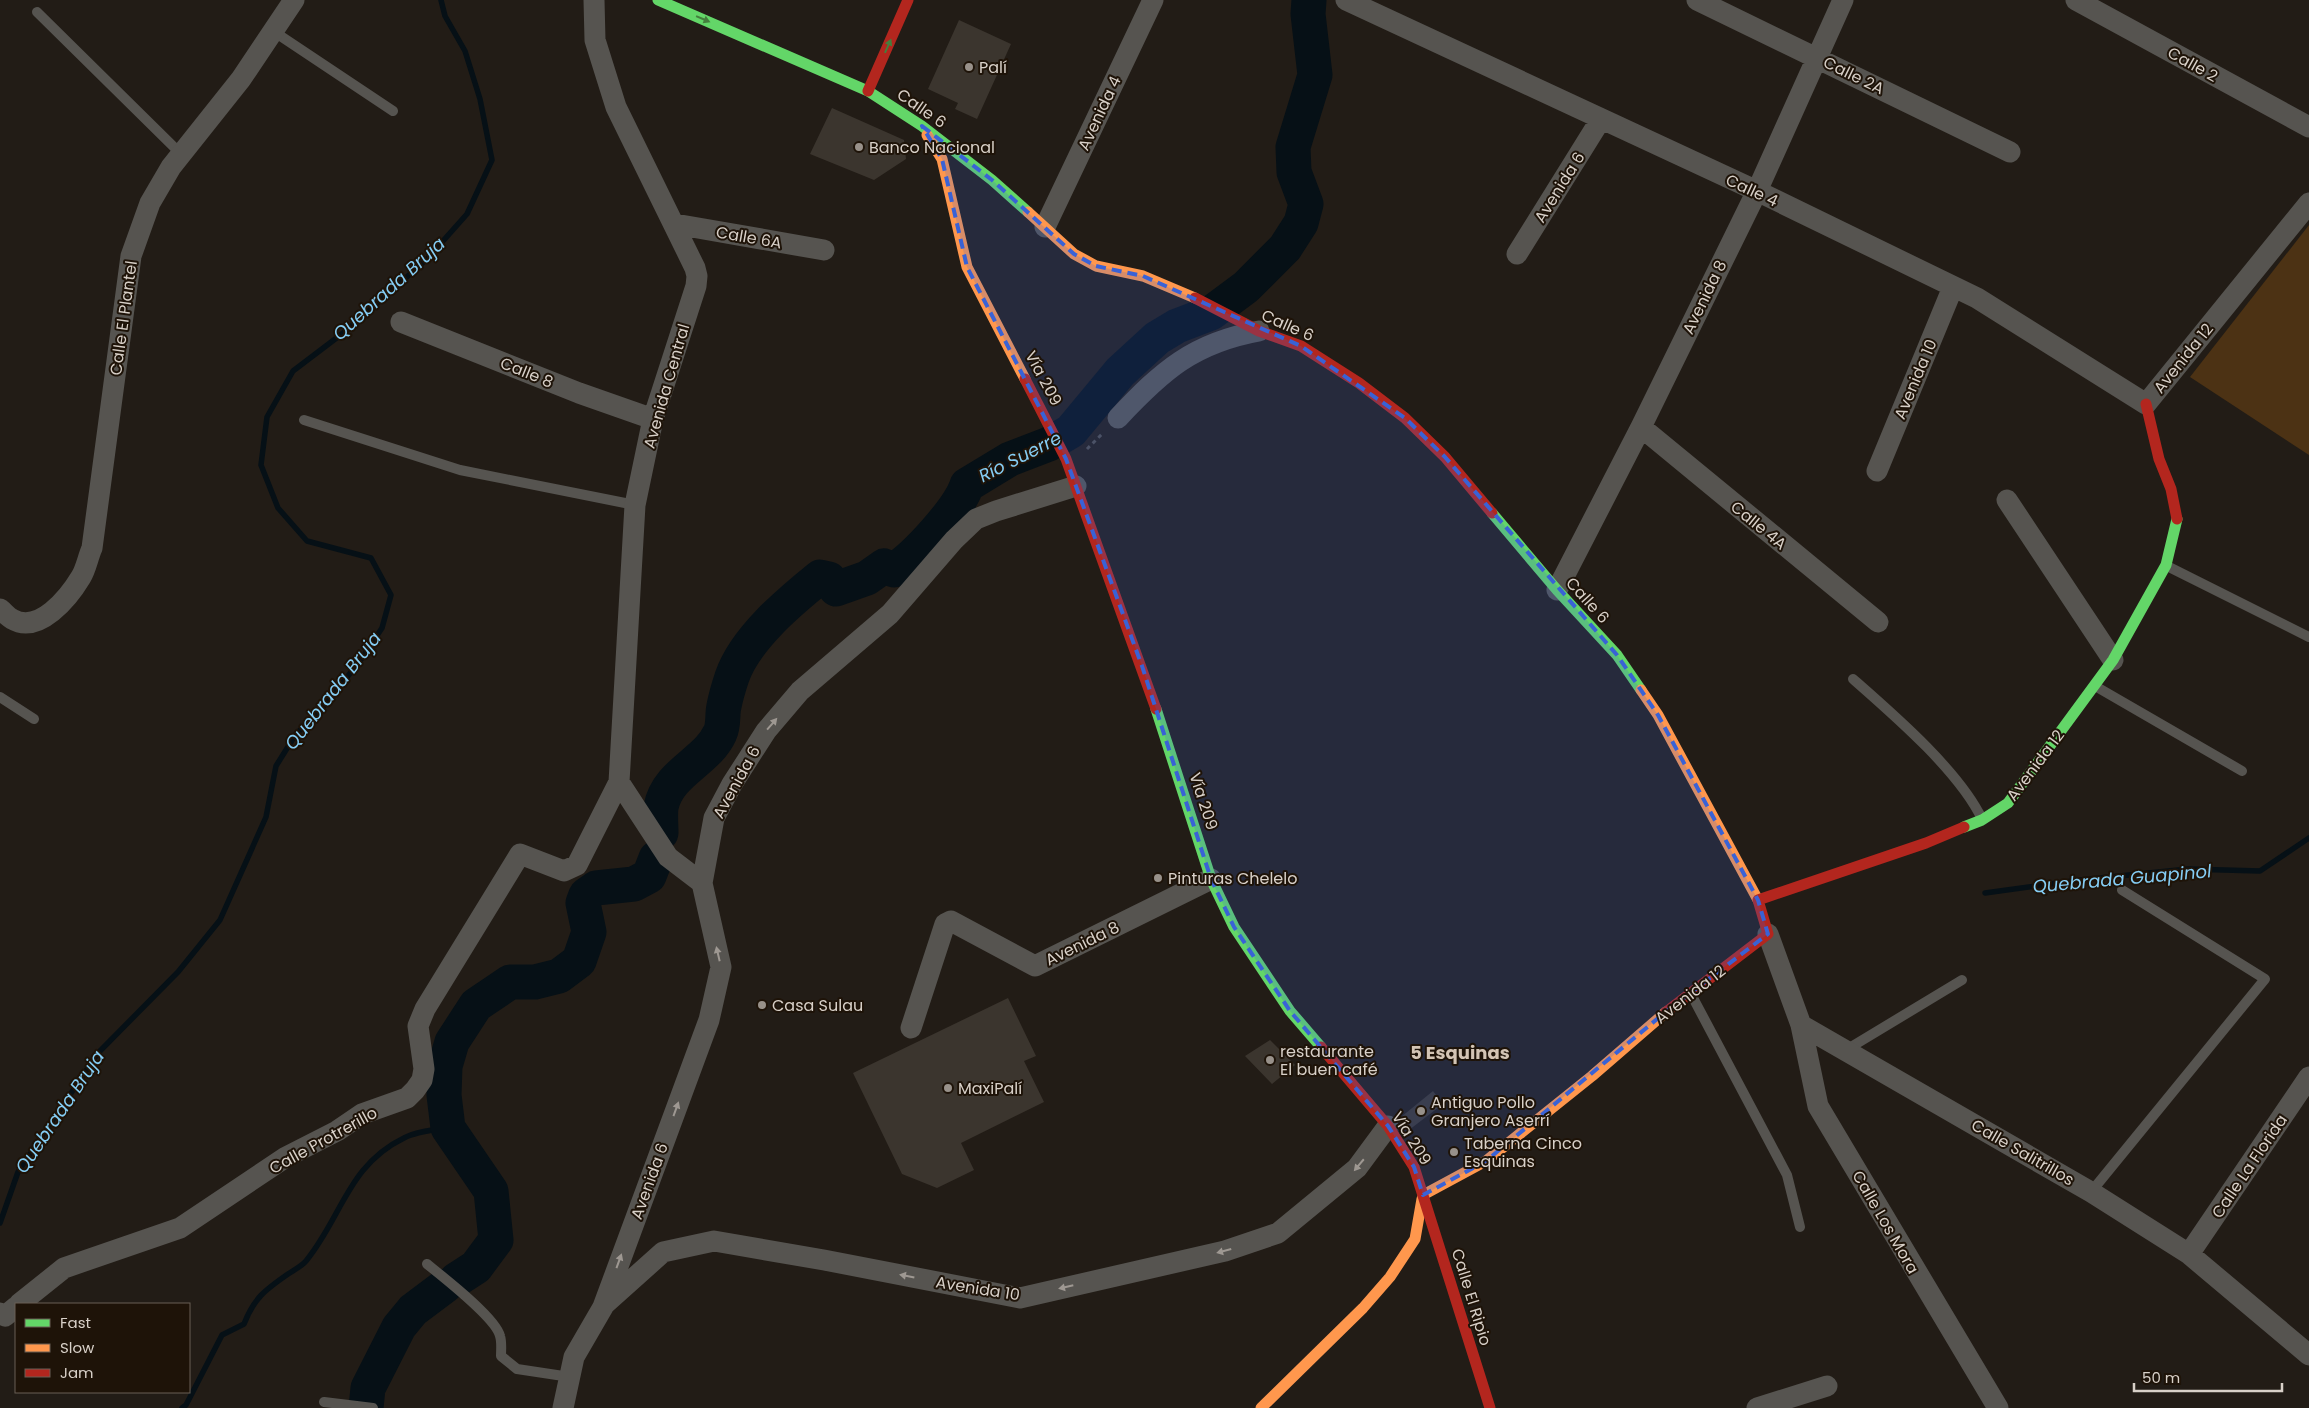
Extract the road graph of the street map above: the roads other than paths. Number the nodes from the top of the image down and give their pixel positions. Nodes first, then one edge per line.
1 (294, 0) edge
2 (594, 0) edge
3 (658, 0) edge
4 (908, 0) edge
5 (1153, 0) edge
6 (1346, 0) edge
7 (1697, 0) edge
8 (1843, 0) edge
9 (2082, 1) edge
10 (37, 12) dead end
11 (273, 31) junction
12 (1817, 56) junction
13 (868, 91) junction
14 (393, 111) dead end
15 (1602, 119) junction
16 (922, 126) junction
17 (2309, 127) edge
18 (2010, 152) dead end
19 (181, 154) junction
20 (1756, 191) junction
21 (2309, 203) edge
22 (675, 224) junction
23 (1045, 227) junction
24 (824, 250) dead end
25 (1517, 254) dead end
26 (1953, 287) junction
27 (401, 322) dead end
28 (1259, 331) junction
29 (2146, 404) junction
30 (1118, 418) road end
31 (653, 419) junction
32 (304, 420) dead end
33 (1640, 427) junction
34 (1877, 471) dead end
35 (1072, 476) junction
36 (2007, 500) dead end
37 (635, 504) junction
38 (2166, 565) junction
39 (1557, 590) junction
40 (0, 609) edge
41 (1878, 622) dead end
42 (2309, 637) edge
43 (2113, 660) junction
44 (1853, 679) dead end
45 (2094, 686) junction
46 (0, 697) edge
47 (34, 719) dead end
48 (2242, 770) dead end
49 (619, 782) junction
50 (1982, 820) junction
51 (1211, 879) junction
52 (702, 883) junction
53 (2122, 890) dead end
54 (1758, 900) junction
55 (1768, 934) junction
56 (1962, 980) dead end
57 (1690, 993) junction
58 (1801, 1025) junction
59 (911, 1028) dead end
60 (1846, 1050) junction
61 (2309, 1077) edge
62 (1388, 1126) junction
63 (2091, 1192) junction
64 (1423, 1195) junction
65 (1800, 1226) dead end
66 (2189, 1254) junction
67 (427, 1264) dead end
68 (20, 1303) edge
69 (602, 1307) junction
70 (15, 1308) edge
71 (0, 1313) edge
72 (2309, 1355) edge
73 (570, 1377) junction
74 (1827, 1386) dead end
75 (324, 1402) dead end
76 (373, 1408) edge
77 (563, 1408) edge
78 (1261, 1408) edge
79 (1490, 1408) edge
80 (1757, 1408) edge
81 (1998, 1408) edge

1 - 11 street, Calle El Plantel
2 - 22 street, Avenida Central
3 -> 13 street, Calle 6
13 -> 4 street
5 - 23 street, Avenida 4
6 - 15 street, Calle 4
7 - 12 street, Calle 2A
8 - 12 street, Avenida 8
9 - 17 street, Calle 2
10 - 19 lane
11 - 14 lane
11 - 19 street, Calle El Plantel
12 - 18 street, Calle 2A
12 - 20 street, Avenida 8
13 - 16 street, Calle 6
15 - 20 street, Calle 4
15 - 25 street, Avenida 6
16 - 23 street, Calle 6
16 - 35 street, Vía 209
19 - 40 street, Calle El Plantel
20 - 26 street, Calle 4
20 - 33 street, Avenida 8
21 - 29 street, Avenida 12
22 - 24 street, Calle 6A
22 - 31 street, Avenida Central
23 - 28 street, Calle 6
26 - 29 street, Calle 4
26 - 34 street, Avenida 10
27 - 31 street, Calle 8
28 - 30 street
28 - 39 street, Calle 6
29 - 38 street, Avenida 12
31 - 37 street, Avenida Central
32 - 37 lane
33 - 39 street, Avenida 8
33 - 41 street, Calle 4A
35 - 51 street, Vía 209
52 -> 35 street, Avenida 6
36 - 43 street
37 - 49 street, Avenida Central
38 - 42 lane
38 - 43 street, Avenida 12
39 - 54 street, Calle 6
43 - 45 street, Avenida 12
44 - 50 lane
45 - 48 lane
45 - 50 street, Avenida 12
46 - 47 lane
49 - 52 street
49 - 68 street, Calle Protrerillo
50 - 54 street, Avenida 12
51 - 59 street, Avenida 8
51 - 62 street, Vía 209
69 -> 52 street, Avenida 6
53 - 63 lane
54 - 55 street
55 - 57 street, Avenida 12
55 - 58 street
56 - 60 lane
57 - 64 street, Avenida 12
57 - 65 lane
58 - 60 street, Calle Salitrillos
58 - 81 street, Calle Los Mora
60 - 63 street, Calle Salitrillos
61 - 66 street, Calle La Florida
62 - 64 street, Vía 209
62 -> 69 street, Avenida 10
63 - 66 street, Calle Salitrillos
64 - 78 street, Vía 209
64 - 79 street, Calle El Ripio
66 - 72 street, Calle Salitrillos
67 - 73 lane
69 - 73 street
70 - 71 street
73 - 77 street
74 - 80 street
75 - 76 lane

